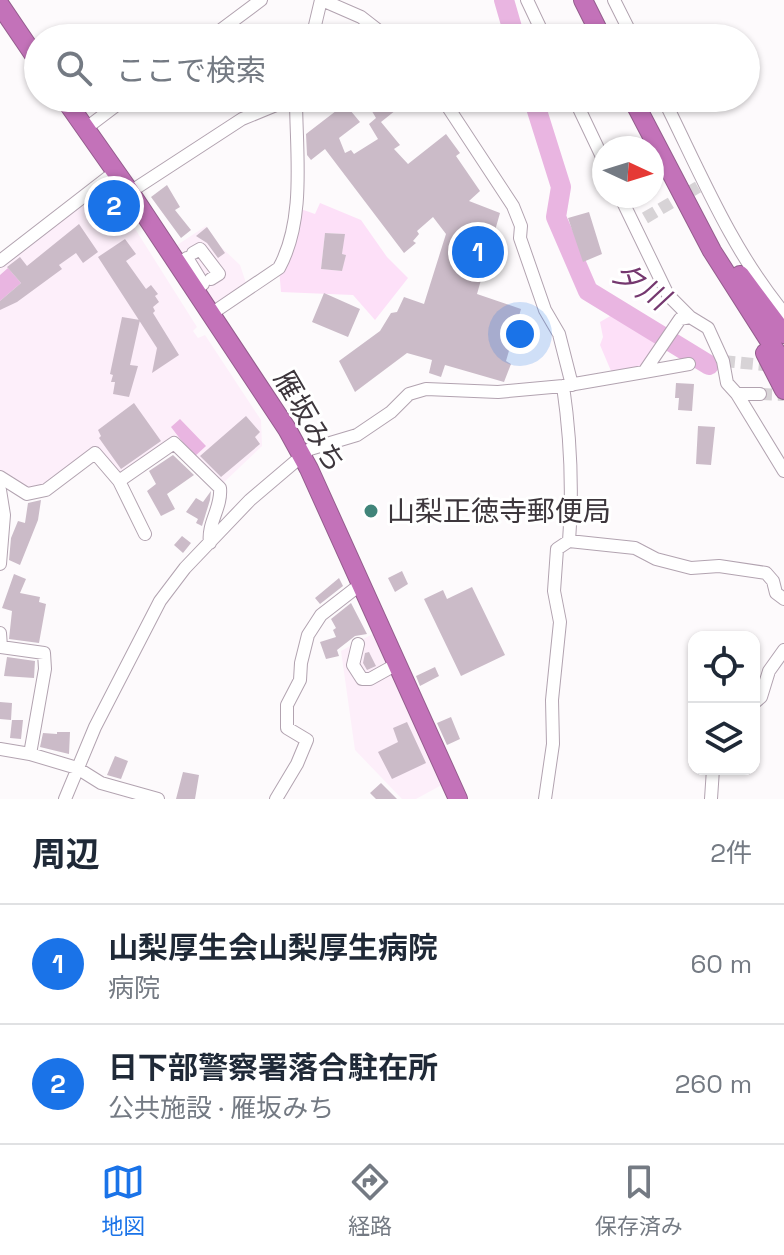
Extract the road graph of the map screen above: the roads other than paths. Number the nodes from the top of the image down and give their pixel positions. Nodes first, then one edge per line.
1 (261, 0) edge
2 (322, 0) edge
3 (527, 0) edge
4 (583, 0) edge
5 (614, 0) edge
6 (0, 5) edge
7 (229, 24) edge
8 (316, 24) edge
9 (370, 24) edge
10 (538, 24) edge
11 (595, 24) edge
12 (626, 24) edge
13 (24, 40) edge
14 (73, 112) edge
15 (107, 112) edge
16 (259, 112) edge
17 (294, 112) edge
18 (451, 112) edge
19 (581, 112) edge
20 (639, 112) edge
21 (640, 112) edge
22 (669, 112) edge
23 (85, 129) junction
24 (592, 136) edge
25 (115, 172) junction
26 (130, 192) junction
27 (629, 208) edge
28 (712, 251) junction
29 (186, 259) junction
30 (0, 261) edge
31 (203, 284) junction
32 (784, 313) edge
33 (211, 314) junction
34 (690, 317) junction
35 (784, 334) edge
36 (689, 364) dead end
37 (784, 364) edge
38 (644, 372) junction
39 (567, 386) junction
40 (784, 390) edge
41 (737, 394) junction
42 (760, 394) tunnel mouth
43 (301, 456) junction
44 (784, 471) edge
45 (0, 477) edge
46 (119, 481) junction
47 (0, 490) edge
48 (145, 534) dead end
49 (569, 541) junction
50 (210, 543) junction
51 (0, 564) edge
52 (361, 584) junction
53 (784, 599) edge
54 (0, 633) edge
55 (358, 644) dead end
56 (784, 650) edge
57 (397, 664) junction
58 (760, 698) edge
59 (0, 749) edge
60 (30, 754) junction
61 (77, 768) junction
62 (713, 775) edge
63 (65, 799) edge
64 (158, 799) edge
65 (276, 799) edge
66 (458, 799) edge
67 (545, 799) edge
68 (711, 799) edge

1 - 7 street
2 - 8 street
2 - 9 street
3 - 10 street
4 - 11 highway
5 - 12 street
6 - 13 highway
14 - 23 highway, 雁坂みち
15 - 23 street
16 - 26 street
17 - 33 street
18 - 39 street
19 - 24 street
20 - 28 highway
21 - 35 highway
22 - 32 street
23 - 25 highway, 雁坂みち
25 - 26 highway, 雁坂みち
25 - 30 street
26 - 29 highway, 雁坂みち
27 - 34 street
28 - 37 highway
28 - 40 highway
29 - 31 highway, 雁坂みち
29 - 31 street
31 - 33 highway, 雁坂みち
33 - 43 highway, 雁坂みち
34 - 38 street
34 - 41 street
36 - 38 street
38 - 39 street
39 - 43 street
39 - 49 street
41 - 42 street
41 - 44 street
43 - 50 street
43 - 52 highway, 雁坂みち
45 - 46 street
46 - 48 street
46 - 50 street
47 - 51 street
49 - 53 street
49 - 67 street
50 - 61 street
52 - 57 highway, 雁坂みち
52 - 65 street
54 - 60 street
55 - 57 street
56 - 58 street
57 - 66 highway, 雁坂みち
59 - 60 street
60 - 61 street
61 - 63 street
61 - 64 street
62 - 68 street

